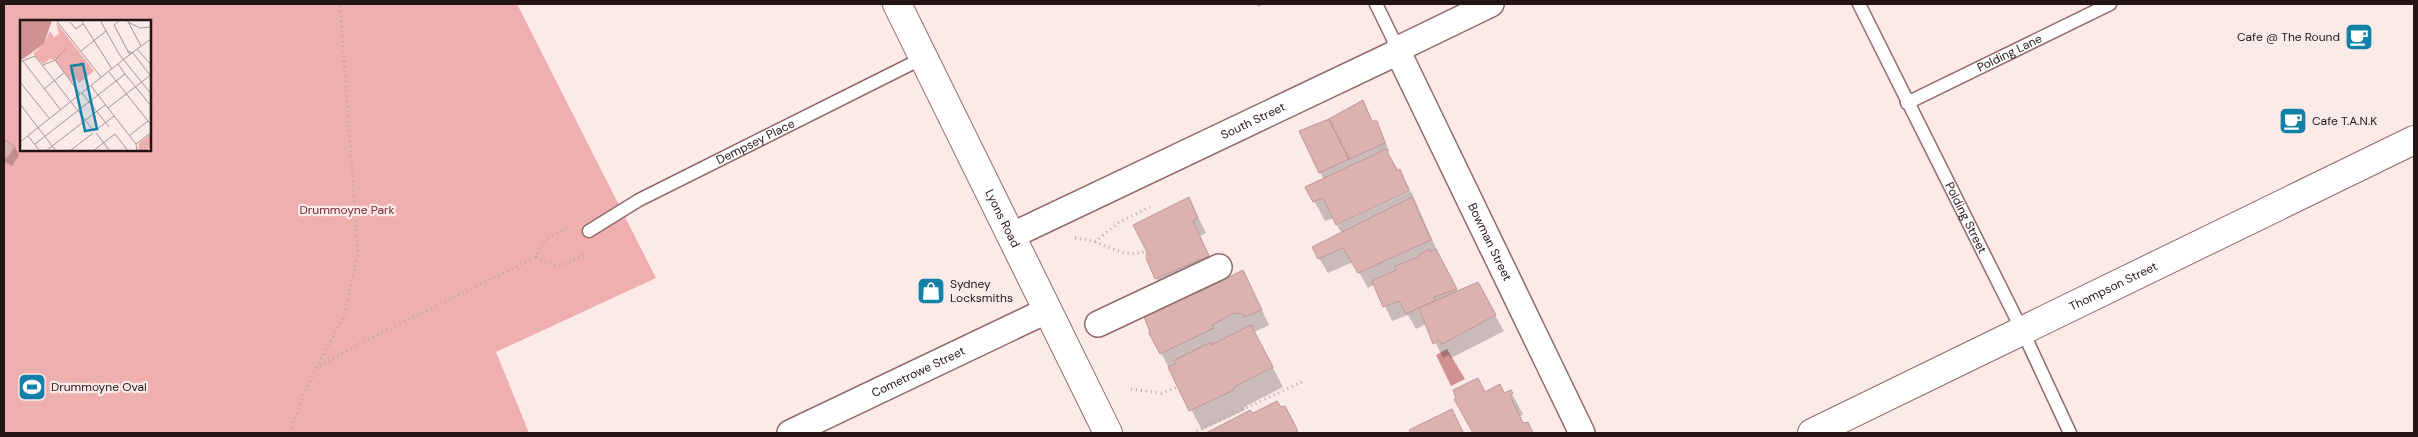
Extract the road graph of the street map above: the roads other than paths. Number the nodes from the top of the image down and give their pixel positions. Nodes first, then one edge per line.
1 (897, 4) edge
2 (1376, 4) edge
3 (1491, 4) edge
4 (1858, 4) edge
5 (2110, 4) edge
6 (1398, 51) junction
7 (923, 58) junction
8 (1907, 103) junction
9 (2414, 140) edge
10 (589, 231) road end
11 (1011, 236) junction
12 (1219, 267) dead end
13 (1048, 310) junction
14 (1098, 324) dead end
15 (2023, 332) junction
16 (790, 433) edge
17 (1108, 433) edge
18 (1582, 433) edge
19 (1812, 433) edge
20 (2070, 433) edge

1 - 7 street, Lyons Road
2 - 6 lane, Bowman Street
3 - 6 street, South Street
4 - 8 lane, Polding Street
5 - 8 lane, Polding Lane
6 - 11 street, South Street
6 - 18 street, Bowman Street
7 - 10 lane, Dempsey Place
7 - 11 street, Lyons Road
8 - 15 lane, Polding Street
9 - 15 street, Thompson Street
11 - 13 street, Lyons Road
12 - 14 street
13 - 16 street, Cometrowe Street
13 - 17 street, Lyons Road
15 - 19 street, Thompson Street
15 - 20 lane, Polding Street

